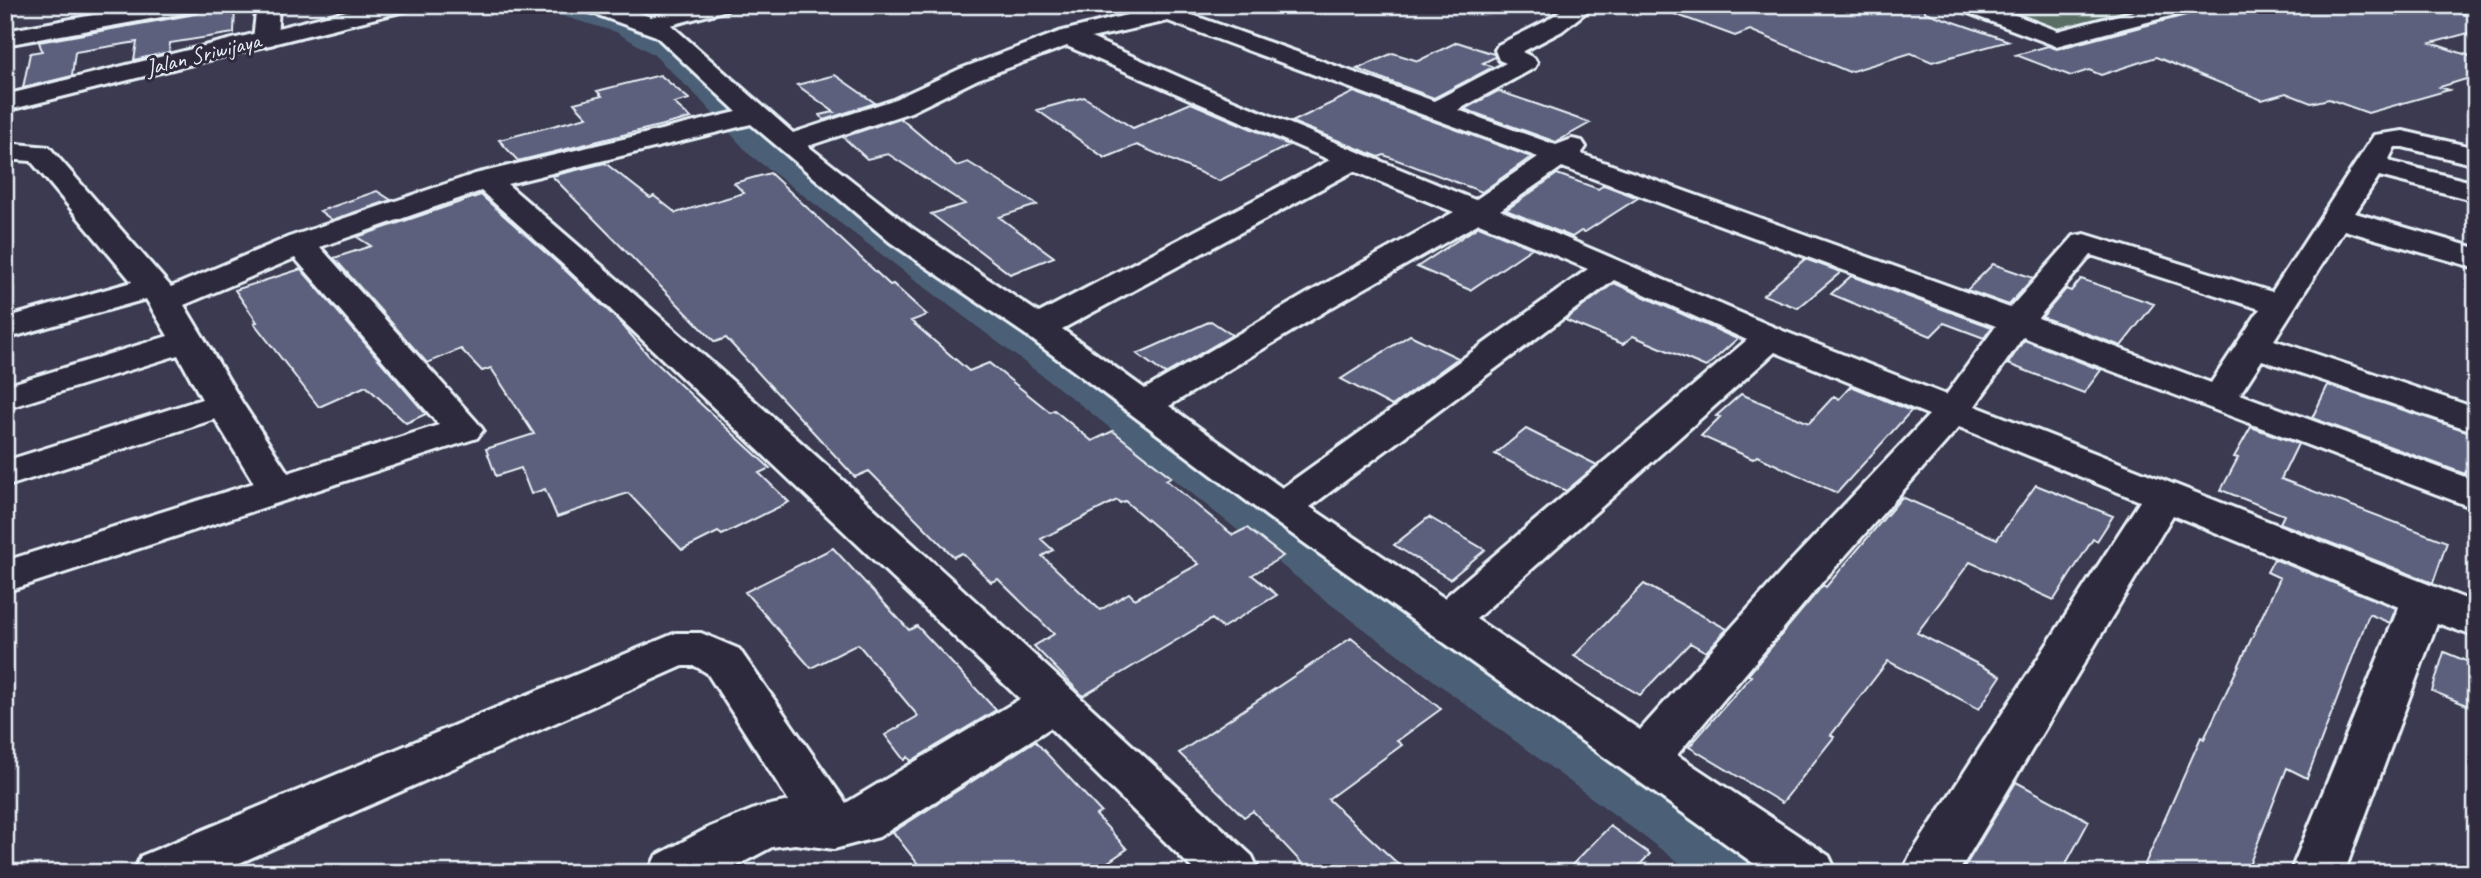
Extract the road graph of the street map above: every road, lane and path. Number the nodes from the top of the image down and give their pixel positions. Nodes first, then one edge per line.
1 (189, 5) edge
2 (268, 5) edge
3 (400, 5) edge
4 (719, 5) edge
5 (1584, 5) edge
6 (1968, 5) edge
7 (2185, 5) edge
8 (2464, 5) edge
9 (599, 6) edge
10 (2476, 9) edge
11 (650, 24) junction
12 (1068, 37) junction
13 (5, 38) edge
14 (265, 39) junction
15 (5, 103) edge
16 (1435, 111) junction
17 (747, 117) junction
18 (788, 144) junction
19 (1568, 149) junction
20 (5, 151) edge
21 (2476, 157) edge
22 (1354, 159) junction
23 (2371, 165) junction
24 (485, 180) junction
25 (2476, 192) edge
26 (1477, 212) junction
27 (2337, 218) junction
28 (300, 244) junction
29 (2476, 258) edge
30 (1611, 267) junction
31 (158, 294) junction
32 (2280, 305) junction
33 (2016, 322) junction
34 (1038, 328) junction
35 (5, 329) edge
36 (1771, 338) junction
37 (188, 341) junction
38 (2254, 345) junction
39 (5, 398) edge
40 (2219, 398) junction
41 (224, 404) junction
42 (1143, 406) junction
43 (1953, 411) junction
44 (2476, 421) edge
45 (5, 474) edge
46 (278, 489) junction
47 (2164, 496) junction
48 (2476, 496) edge
49 (1282, 508) junction
50 (5, 577) edge
51 (2424, 599) junction
52 (1446, 621) junction
53 (2476, 621) edge
54 (1054, 702) junction
55 (1645, 758) junction
56 (834, 827) junction
57 (2323, 870) edge
58 (160, 873) edge
59 (675, 873) edge
60 (1233, 873) edge
61 (1810, 873) edge
62 (1929, 873) edge

1 - 13 main road
2 - 14 main road
3 - 14 main road, Jalan Sriwijaya
4 - 11 main road
5 - 16 main road
6 - 7 main road
8 - 10 main road
9 - 11 main road
11 - 17 main road
12 - 16 main road
12 - 18 main road
12 - 22 main road
14 - 15 main road, Jalan Sriwijaya
16 - 19 main road
17 - 18 main road
17 - 24 main road
18 - 34 main road
19 - 26 main road
19 - 33 main road
20 - 31 main road
21 - 23 main road
22 - 26 main road
22 - 34 main road
23 - 25 main road
23 - 27 main road
24 - 28 main road
24 - 54 main road
26 - 30 main road
26 - 42 main road
27 - 29 main road
27 - 32 main road
28 - 31 main road
28 - 46 main road
30 - 36 main road
30 - 49 main road
31 - 35 main road
31 - 37 main road
32 - 33 main road
32 - 38 main road
33 - 40 main road
33 - 43 main road
34 - 42 main road
36 - 43 main road
36 - 52 main road
37 - 39 main road
37 - 41 main road
38 - 40 main road
38 - 44 main road
40 - 48 main road
41 - 45 main road
41 - 46 main road
42 - 49 main road
43 - 47 main road
43 - 55 main road
46 - 50 main road
47 - 51 main road
47 - 62 main road
49 - 52 main road
51 - 53 main road
51 - 57 main road
52 - 55 main road
54 - 56 main road
54 - 60 main road
55 - 61 main road
56 - 58 main road
56 - 59 main road

